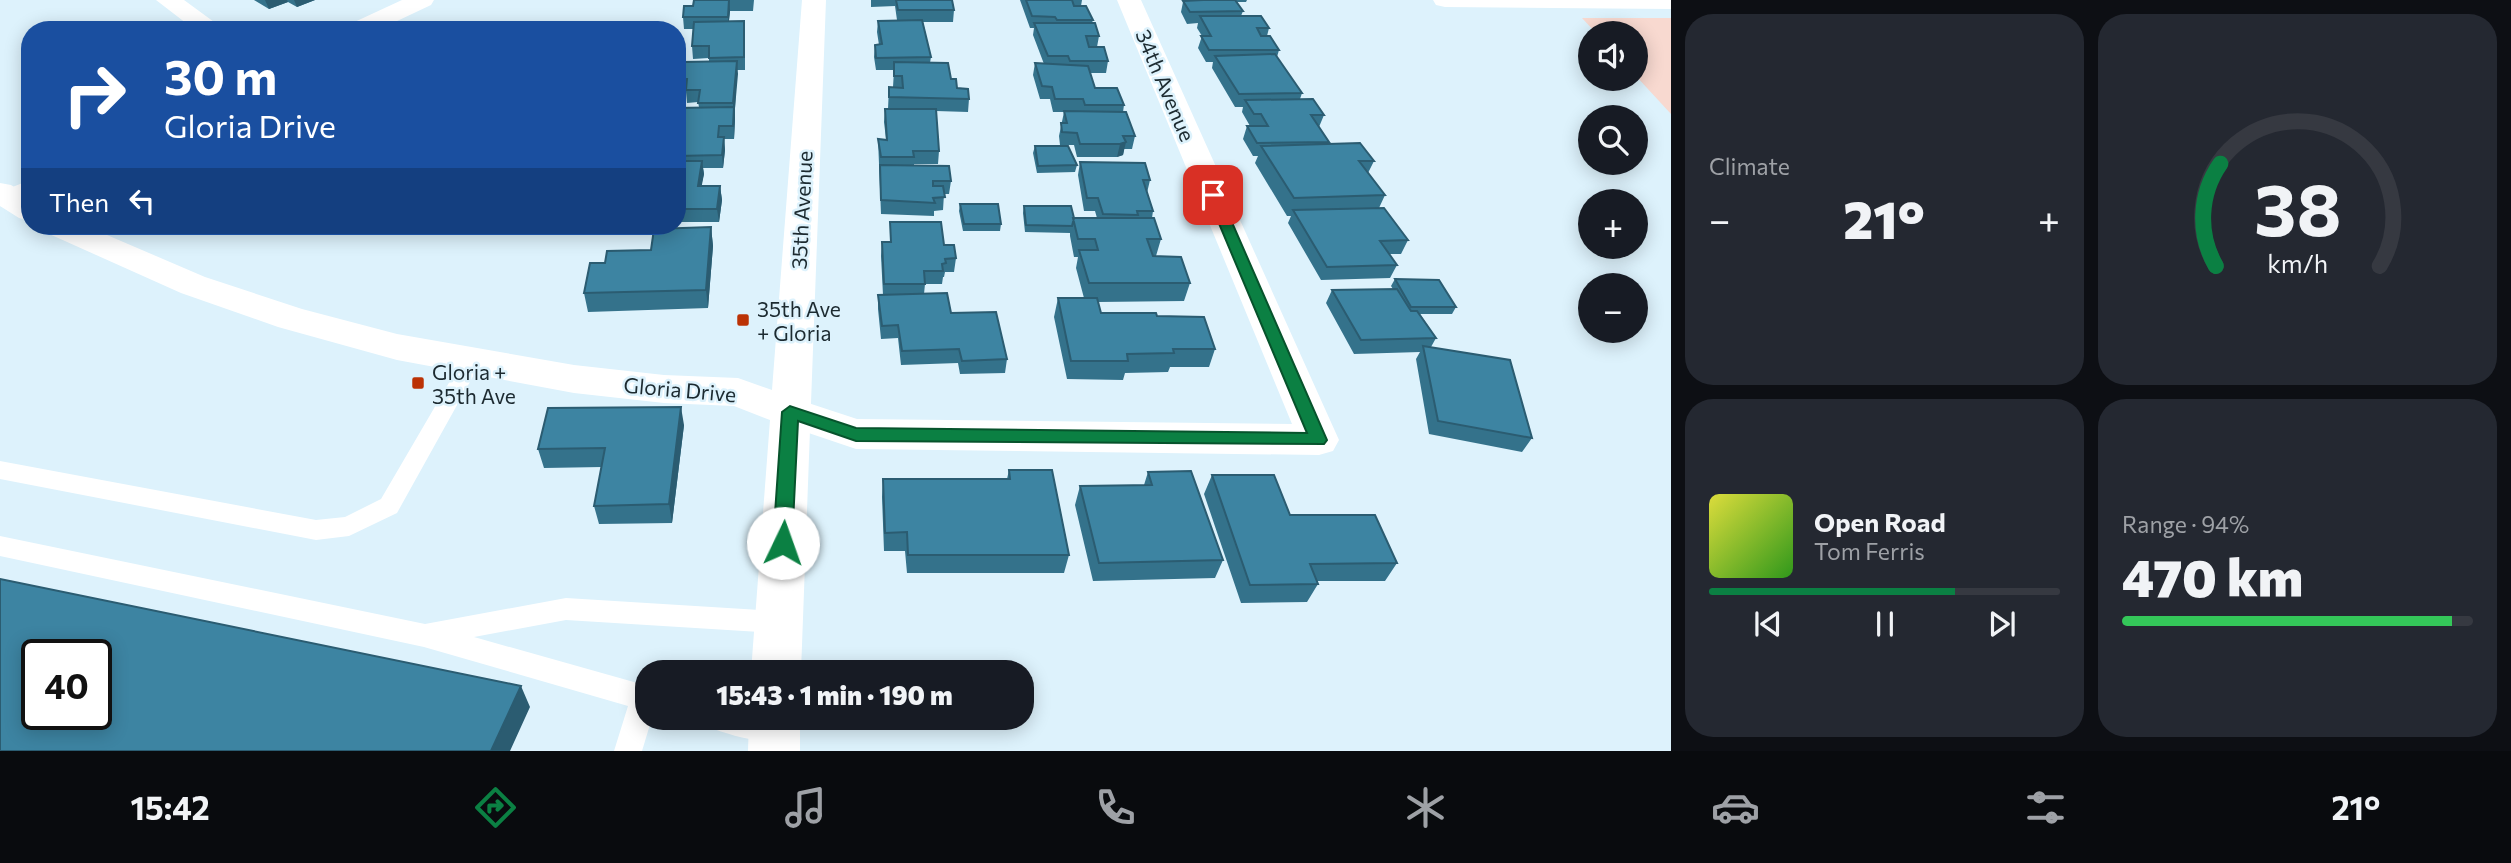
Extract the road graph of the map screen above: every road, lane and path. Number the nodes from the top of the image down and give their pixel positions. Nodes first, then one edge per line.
1 (168, 0) edge
2 (422, 0) edge
3 (814, 0) edge
4 (1129, 0) edge
5 (1445, 0) edge
6 (1671, 2) edge
7 (199, 21) edge
8 (376, 21) edge
9 (79, 235) edge
10 (471, 362) junction
11 (790, 412) junction
12 (1318, 440) joint
13 (0, 470) edge
14 (0, 546) edge
15 (778, 622) junction
16 (424, 635) junction
17 (776, 660) edge
18 (635, 695) edge
19 (635, 730) edge
20 (628, 751) edge

1 - 7 street
2 - 8 street
3 - 11 street, 35th Avenue
4 - 12 street, 34th Avenue
5 - 6 street
9 - 10 street, Gloria Drive
10 - 11 street, Gloria Drive
10 - 13 lane
11 - 12 street, Gloria Drive
11 - 15 street, 35th Avenue
14 - 16 lane
15 - 16 lane
15 - 17 street, 35th Avenue
16 - 18 lane
19 - 20 lane

